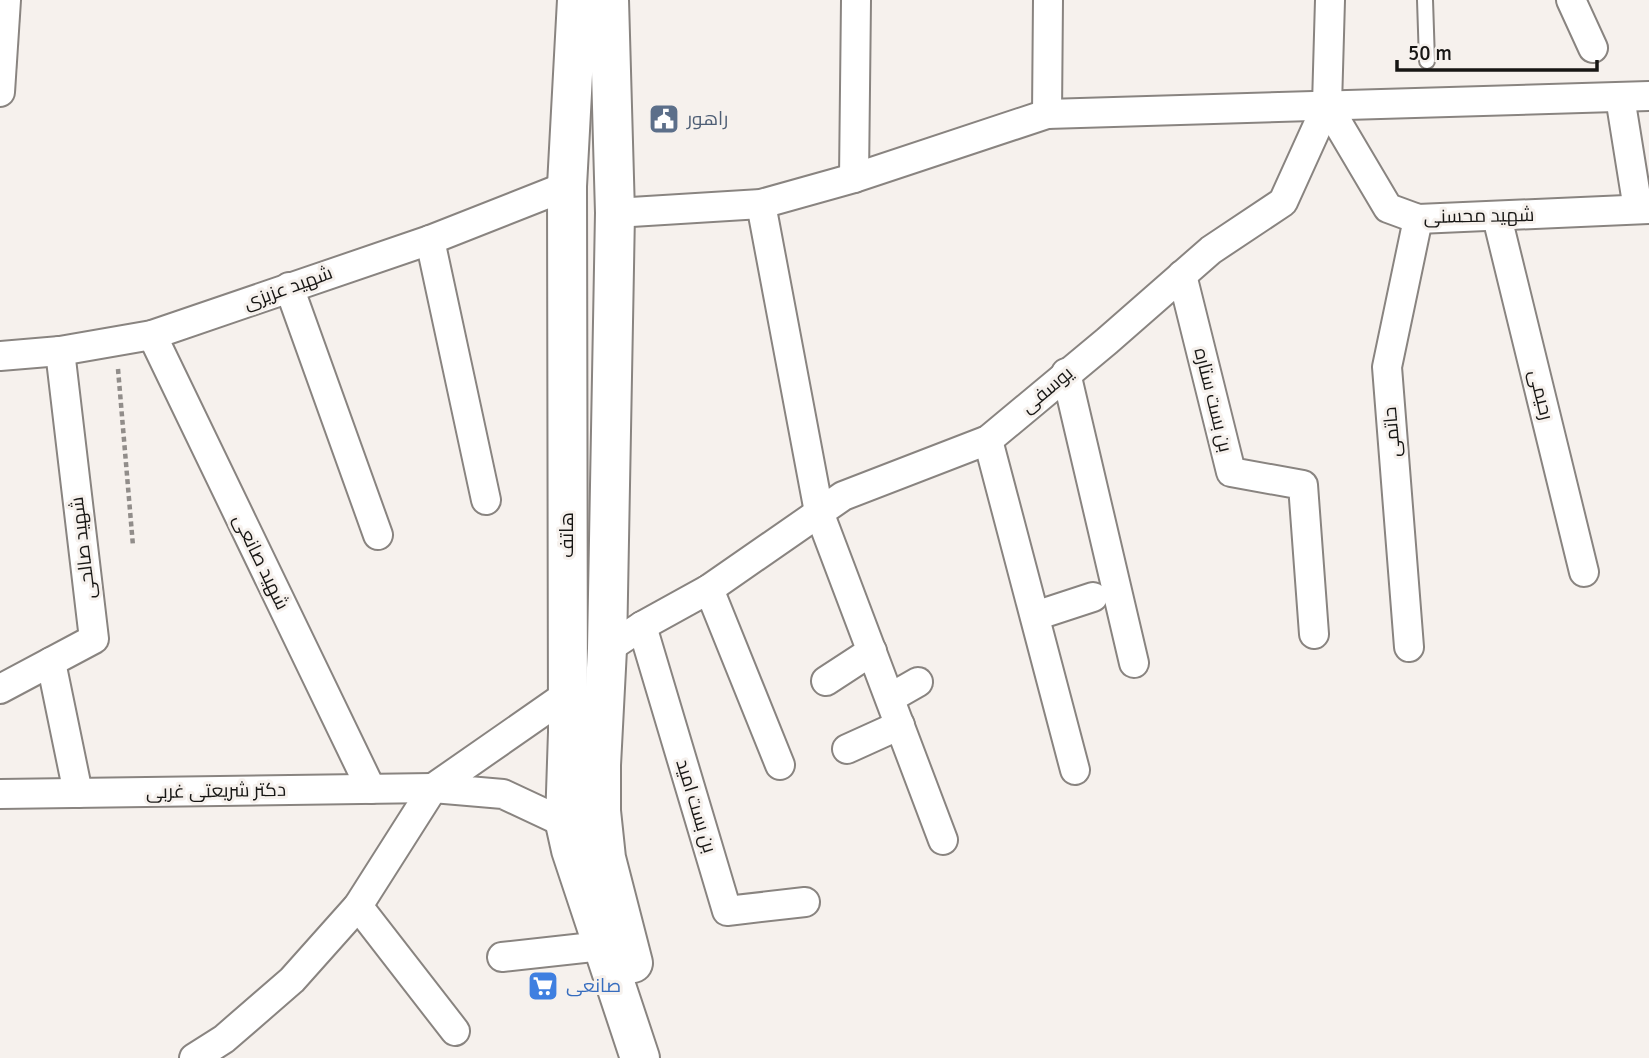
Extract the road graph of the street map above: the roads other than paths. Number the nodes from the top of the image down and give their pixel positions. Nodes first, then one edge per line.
1 (6, 0) edge
2 (577, 0) edge
3 (609, 0) edge
4 (856, 0) edge
5 (1048, 0) edge
6 (1330, 0) edge
7 (1425, 0) edge
8 (1571, 0) edge
9 (1593, 48) dead end
10 (1427, 61) dead end
11 (0, 92) edge
12 (1649, 96) edge
13 (1620, 97) junction
14 (1327, 105) junction
15 (1047, 114) junction
16 (854, 177) junction
17 (567, 186) junction
18 (761, 205) junction
19 (1643, 209) edge
20 (615, 213) junction
21 (1497, 217) junction
22 (1418, 219) junction
23 (430, 240) junction
24 (1182, 275) junction
25 (289, 287) junction
26 (152, 335) junction
27 (60, 351) junction
28 (0, 356) edge
29 (1066, 373) junction
30 (988, 440) junction
31 (486, 500) dead end
32 (819, 512) junction
33 (378, 535) dead end
34 (1584, 572) dead end
35 (709, 589) junction
36 (1093, 597) dead end
37 (1035, 615) junction
38 (642, 626) junction
39 (1314, 634) dead end
40 (1409, 647) dead end
41 (607, 649) junction
42 (872, 651) junction
43 (51, 662) junction
44 (1134, 663) dead end
45 (826, 681) dead end
46 (918, 682) dead end
47 (0, 689) edge
48 (568, 694) junction
49 (890, 698) junction
50 (900, 726) junction
51 (847, 749) dead end
52 (780, 765) dead end
53 (1075, 770) dead end
54 (433, 788) junction
55 (371, 789) junction
56 (78, 793) junction
57 (0, 794) edge
58 (565, 823) junction
59 (943, 840) dead end
60 (805, 902) dead end
61 (358, 906) junction
62 (603, 946) junction
63 (502, 957) dead end
64 (455, 1031) dead end
65 (230, 1048) edge
66 (194, 1058) edge
67 (640, 1058) edge
68 (664, 1058) edge

1 - 11 street
2 - 17 main road, هاتف
3 - 20 main road
4 - 16 street
5 - 15 street
6 - 14 street, یوسفی
7 - 10 lane
8 - 9 street
12 - 13 street
13 - 14 street
13 - 19 street
14 - 15 street
14 - 22 street, شهید محسنی
14 - 24 street, یوسفی
15 - 16 street
16 - 18 street
17 - 23 street, شهید عزیزی
17 - 48 main road, هاتف
18 - 20 street
18 - 32 street
19 - 21 street, شهید محسنی
20 - 41 main road
21 - 22 street, شهید محسنی
21 - 34 street, رحیمی
22 - 40 street, حاتمی
23 - 25 street, شهید عزیزی
23 - 31 street
24 - 29 street, یوسفی
24 - 39 street, بن بست ستاره
25 - 26 street, شهید عزیزی
25 - 33 street
26 - 27 street, شهید عزیزی
26 - 55 street, شهید صانعی
27 - 28 street, شهید عزیزی
27 - 43 street, شهید صالحی
29 - 30 street, یوسفی
29 - 44 street
30 - 32 street, یوسفی
30 - 37 street
32 - 35 street, یوسفی
32 - 42 street
35 - 38 street, یوسفی
35 - 52 street
36 - 37 street
37 - 53 street
38 - 41 street, یوسفی
38 - 60 street, بن بست امید
41 - 68 main road
42 - 45 street
42 - 49 street
43 - 47 street, شهید صالحی
43 - 56 street
46 - 49 street
48 - 54 street
48 - 58 main road, هاتف
49 - 50 street
50 - 51 street
50 - 59 street
54 - 55 street, دکتر شریعتی غربی
54 - 58 street, دکتر شریعتی غربی
54 - 61 street
55 - 56 street, دکتر شریعتی غربی
56 - 57 street, دکتر شریعتی غربی
58 - 62 main road, هاتف
61 - 64 street
61 - 65 street
62 - 63 street
62 - 67 main road, هاتف
65 - 66 street

